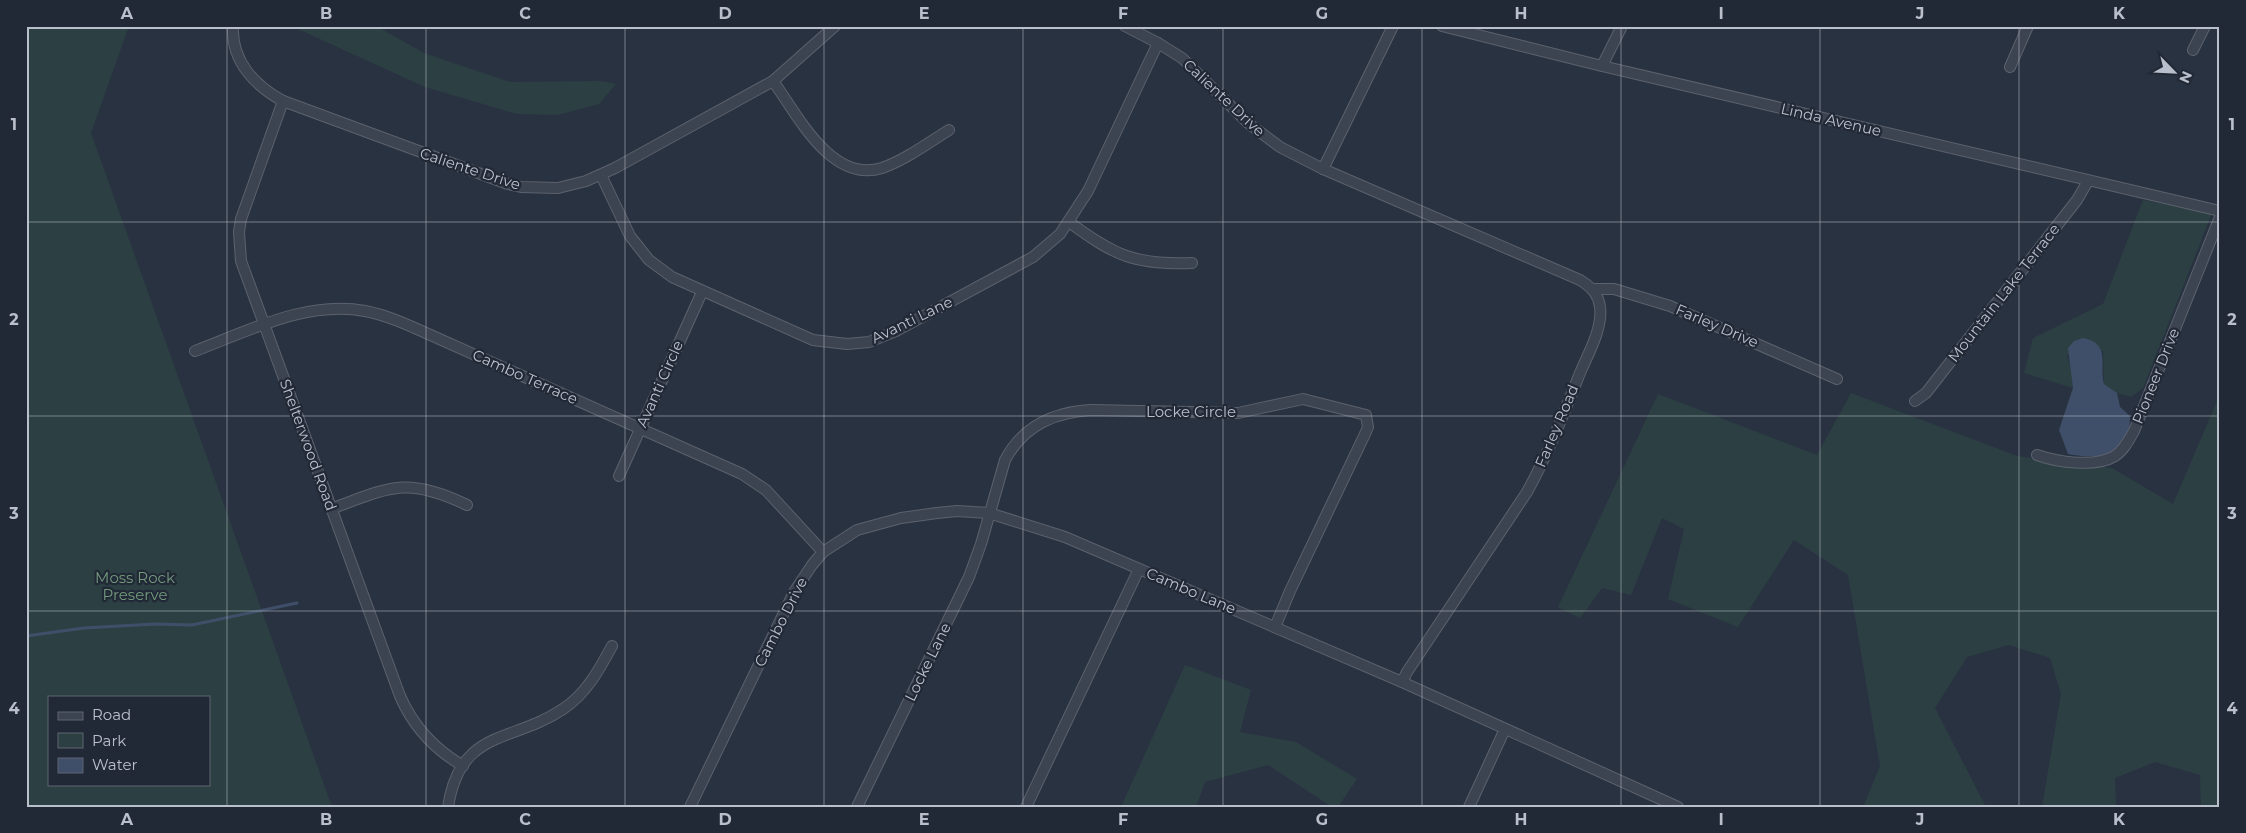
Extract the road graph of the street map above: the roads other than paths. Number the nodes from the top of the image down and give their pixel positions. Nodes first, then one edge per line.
1 (233, 26) edge
2 (835, 26) edge
3 (1125, 26) edge
4 (1393, 26) edge
5 (1442, 26) edge
6 (1622, 26) edge
7 (2028, 26) edge
8 (2205, 26) edge
9 (1158, 43) junction
10 (2194, 50) dead end
11 (1602, 66) junction
12 (2010, 67) dead end
13 (773, 81) junction
14 (283, 102) junction
15 (949, 130) dead end
16 (1323, 169) junction
17 (601, 175) junction
18 (2088, 181) junction
19 (2220, 212) edge
20 (2220, 218) edge
21 (1069, 222) junction
22 (1192, 263) dead end
23 (1593, 289) junction
24 (702, 292) junction
25 (264, 325) junction
26 (195, 351) dead end
27 (1837, 379) dead end
28 (1915, 401) dead end
29 (640, 428) junction
30 (2037, 455) dead end
31 (619, 476) dead end
32 (468, 504) dead end
33 (331, 508) junction
34 (989, 513) junction
35 (824, 552) junction
36 (1139, 569) junction
37 (1274, 627) junction
38 (612, 646) dead end
39 (1402, 682) junction
40 (1505, 729) junction
41 (463, 766) junction
42 (448, 807) edge
43 (690, 807) edge
44 (857, 807) edge
45 (1026, 807) edge
46 (1469, 807) edge
47 (1678, 807) edge

1 - 14 street, Caliente Drive
2 - 13 street, Caliente Drive
3 - 9 street, Caliente Drive
4 - 16 street
5 - 11 street, Linda Avenue
6 - 11 street
7 - 12 street
8 - 10 street
9 - 16 street, Caliente Drive
9 - 21 street, Avanti Lane
11 - 18 street, Linda Avenue
13 - 15 street
13 - 17 street, Caliente Drive
14 - 17 street, Caliente Drive
14 - 25 street, Shelterwood Road
16 - 23 street
17 - 24 street, Avanti Lane
18 - 19 street, Linda Avenue
18 - 28 street, Mountain Lake Terrace
20 - 30 street, Pioneer Drive
21 - 22 street
21 - 24 street, Avanti Lane
23 - 27 street, Farley Drive
23 - 39 street, Farley Road
24 - 29 street, Avanti Circle
25 - 26 street, Cambo Terrace
25 - 29 street, Cambo Terrace
25 - 33 street, Shelterwood Road
29 - 31 street, Avanti Circle
29 - 35 street, Cambo Terrace
32 - 33 street
33 - 41 street, Shelterwood Road
34 - 35 street, Cambo Drive
34 - 36 street, Cambo Drive
34 - 37 street, Locke Circle
34 - 44 street, Locke Lane
35 - 43 street, Cambo Drive
36 - 37 street, Cambo Lane
36 - 45 street, Cambo Lane
37 - 39 street, Cambo Lane
38 - 41 street
39 - 40 street
40 - 46 street
40 - 47 street
41 - 42 street

